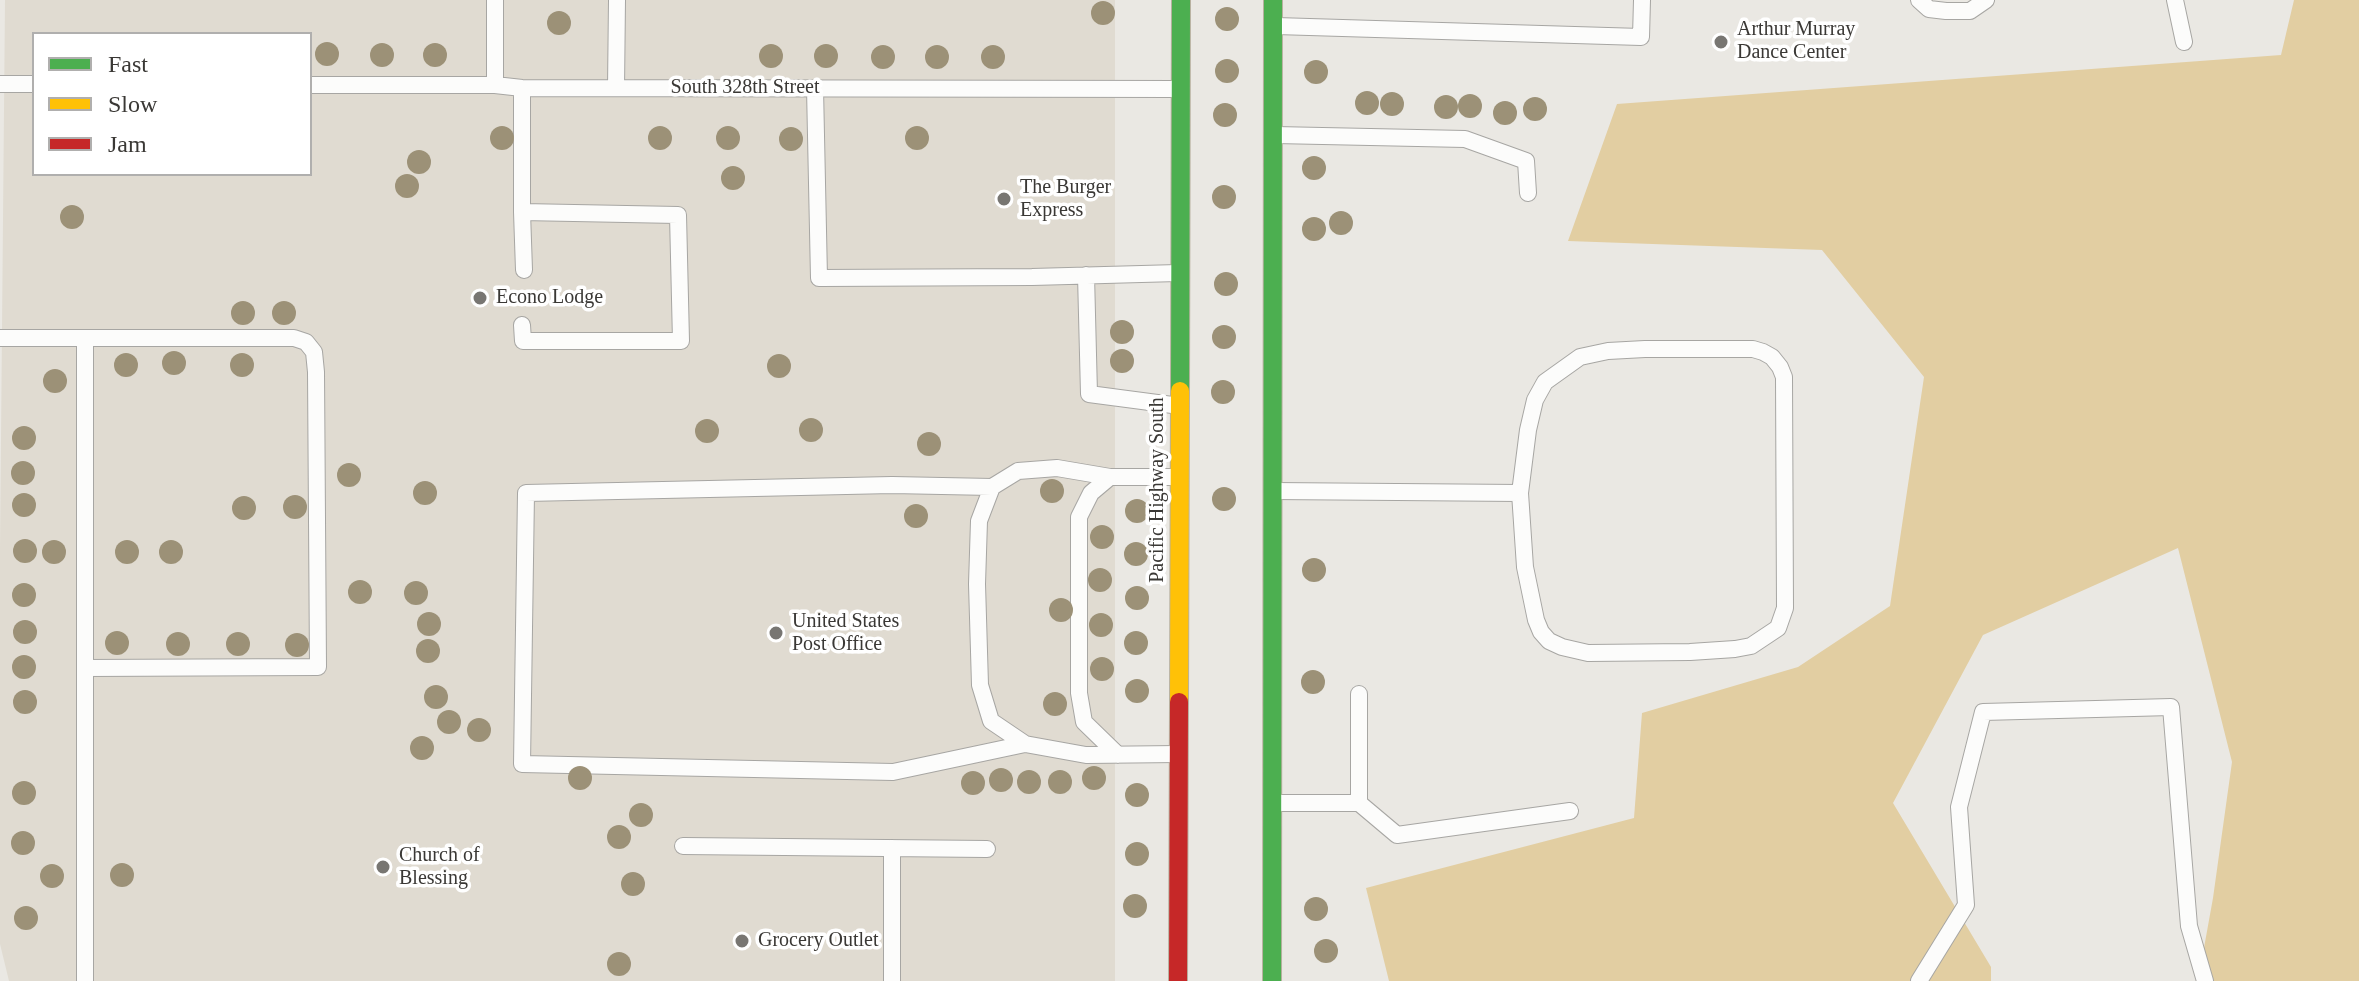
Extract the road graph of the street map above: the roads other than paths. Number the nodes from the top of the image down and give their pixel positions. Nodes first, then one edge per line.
1 (495, 0) edge
2 (617, 0) edge
3 (1181, 0) edge
4 (1273, 0) edge
5 (1642, 0) edge
6 (1919, 0) edge
7 (1986, 0) edge
8 (2175, 0) edge
9 (1273, 26) junction
10 (2184, 42) dead end
11 (0, 84) edge
12 (32, 84) edge
13 (312, 85) edge
14 (495, 85) junction
15 (522, 88) junction
16 (616, 88) junction
17 (815, 88) junction
18 (1181, 89) junction
19 (1273, 135) junction
20 (1528, 193) dead end
21 (522, 212) junction
22 (524, 270) dead end
23 (1180, 273) junction
24 (1086, 275) junction
25 (522, 325) dead end
26 (0, 338) edge
27 (85, 338) junction
28 (1180, 406) junction
29 (1110, 477) junction
30 (1180, 477) junction
31 (992, 487) junction
32 (1273, 491) junction
33 (1520, 493) junction
34 (85, 668) junction
35 (1359, 694) dead end
36 (1025, 744) junction
37 (1179, 754) junction
38 (1118, 755) junction
39 (1273, 803) junction
40 (1359, 803) junction
41 (1570, 811) dead end
42 (683, 846) dead end
43 (892, 848) junction
44 (987, 849) dead end
45 (85, 981) edge
46 (892, 981) edge
47 (1178, 981) edge
48 (1272, 981) edge
49 (1919, 981) edge
50 (2205, 981) edge

1 - 14 lane
2 - 16 lane
3 - 18 main road, Pacific Highway South
4 - 9 main road
5 - 9 lane
6 - 7 lane
8 - 10 lane
9 - 19 main road
11 - 12 lane
13 - 14 lane, South 328th Street
14 - 15 lane, South 328th Street
15 - 16 lane, South 328th Street
15 - 21 lane
16 - 17 lane, South 328th Street
17 - 18 lane, South 328th Street
17 - 24 lane
18 - 23 main road, Pacific Highway South
19 - 20 lane
19 - 32 main road
21 - 22 lane
21 - 25 lane
23 - 24 lane
23 - 28 main road, Pacific Highway South
24 - 28 lane
26 - 27 lane
27 - 34 lane
27 - 34 lane
28 - 30 main road, Pacific Highway South
29 - 30 lane
29 - 31 lane
29 - 38 lane
30 - 37 main road, Pacific Highway South
31 - 36 lane
31 - 36 lane
32 - 33 lane
32 - 39 main road
33 - 33 lane
34 - 45 lane
35 - 40 lane
36 - 38 lane
37 - 38 lane
37 - 47 main road, Pacific Highway South
39 - 40 lane
39 - 48 main road
40 - 41 lane
42 - 43 lane
43 - 44 lane
43 - 46 lane
49 - 50 lane

